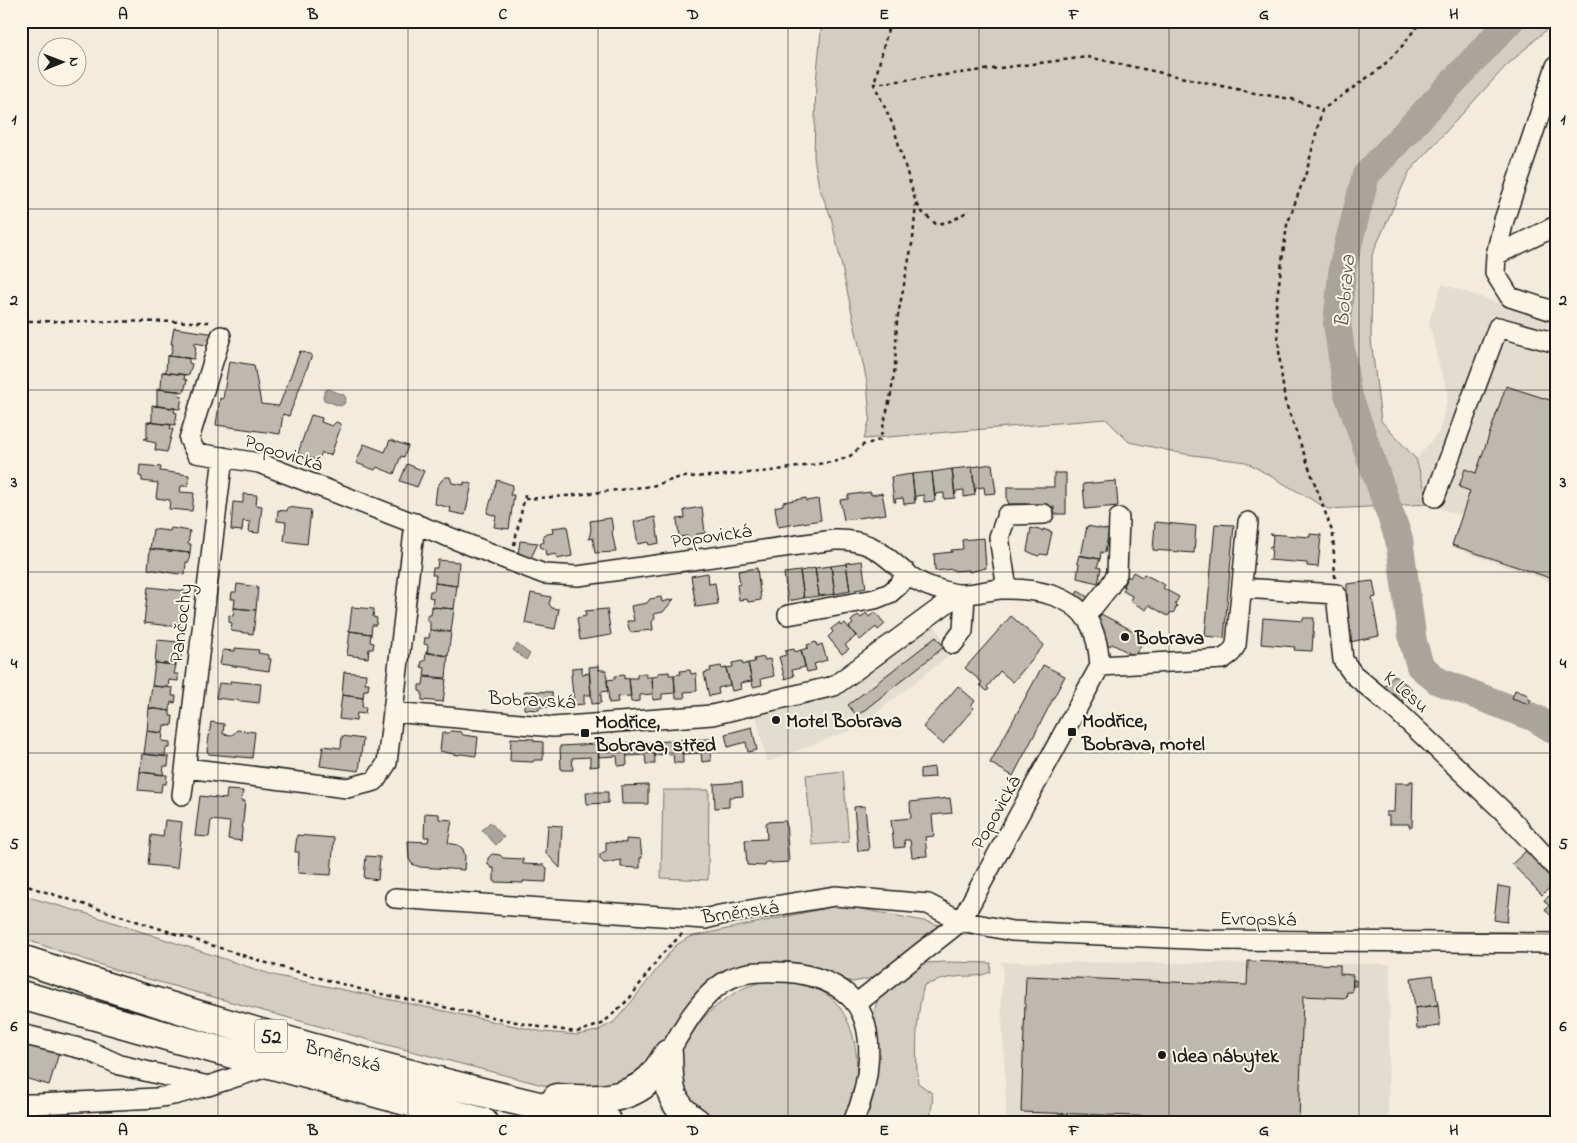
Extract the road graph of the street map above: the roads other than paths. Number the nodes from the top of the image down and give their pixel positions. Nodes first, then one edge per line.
1 (1556, 66) edge
2 (1556, 226) edge
3 (1496, 255) junction
4 (1556, 312) edge
5 (221, 336) road end
6 (1554, 336) edge
7 (223, 457) junction
8 (1435, 497) dead end
9 (1044, 514) dead end
10 (1119, 518) dead end
11 (1248, 522) dead end
12 (415, 523) junction
13 (907, 573) junction
14 (1242, 588) junction
15 (1007, 589) junction
16 (962, 594) junction
17 (788, 615) dead end
18 (1086, 617) junction
19 (953, 644) dead end
20 (1100, 666) junction
21 (393, 712) junction
22 (186, 768) junction
23 (182, 795) dead end
24 (1556, 868) edge
25 (395, 898) dead end
26 (961, 921) junction
27 (1556, 943) edge
28 (21, 955) edge
29 (21, 959) edge
30 (52, 970) junction
31 (21, 995) edge
32 (856, 1004) junction
33 (21, 1034) edge
34 (668, 1054) junction
35 (273, 1065) junction
36 (208, 1086) junction
37 (491, 1096) junction
38 (21, 1104) edge
39 (463, 1118) edge
40 (483, 1122) edge
41 (607, 1122) edge
42 (696, 1122) edge
43 (853, 1122) edge

1 - 3 street
2 - 3 street
3 - 4 street
5 - 7 street, Popovická
6 - 8 street
7 - 12 street, Popovická
7 - 22 street, Pančochy
9 - 15 street
10 - 18 street
11 - 14 street
12 - 13 street, Popovická
12 - 21 street
13 - 16 street, Popovická
13 - 17 street
14 - 20 street
14 - 24 street, K Lesu
15 - 16 street, Popovická
15 - 18 street, Popovická
16 - 19 street
16 - 21 street, Bobravská
18 - 20 street, Popovická
20 - 26 street, Popovická
21 - 22 street
22 - 23 street, Pančochy
25 - 26 street, Brněnská
26 - 27 street, Evropská
26 - 32 street
28 - 30 highway
29 - 30 highway
30 - 37 highway, Brněnská / 52
31 - 35 highway, Brněnská / 52
32 - 34 street
32 - 43 street
33 - 36 street
34 - 37 highway
34 - 42 highway
35 - 36 street
35 - 39 highway, Brněnská / 52
36 - 38 street
37 - 41 highway, Brněnská / 52
39 - 40 highway, Brněnská / 52

